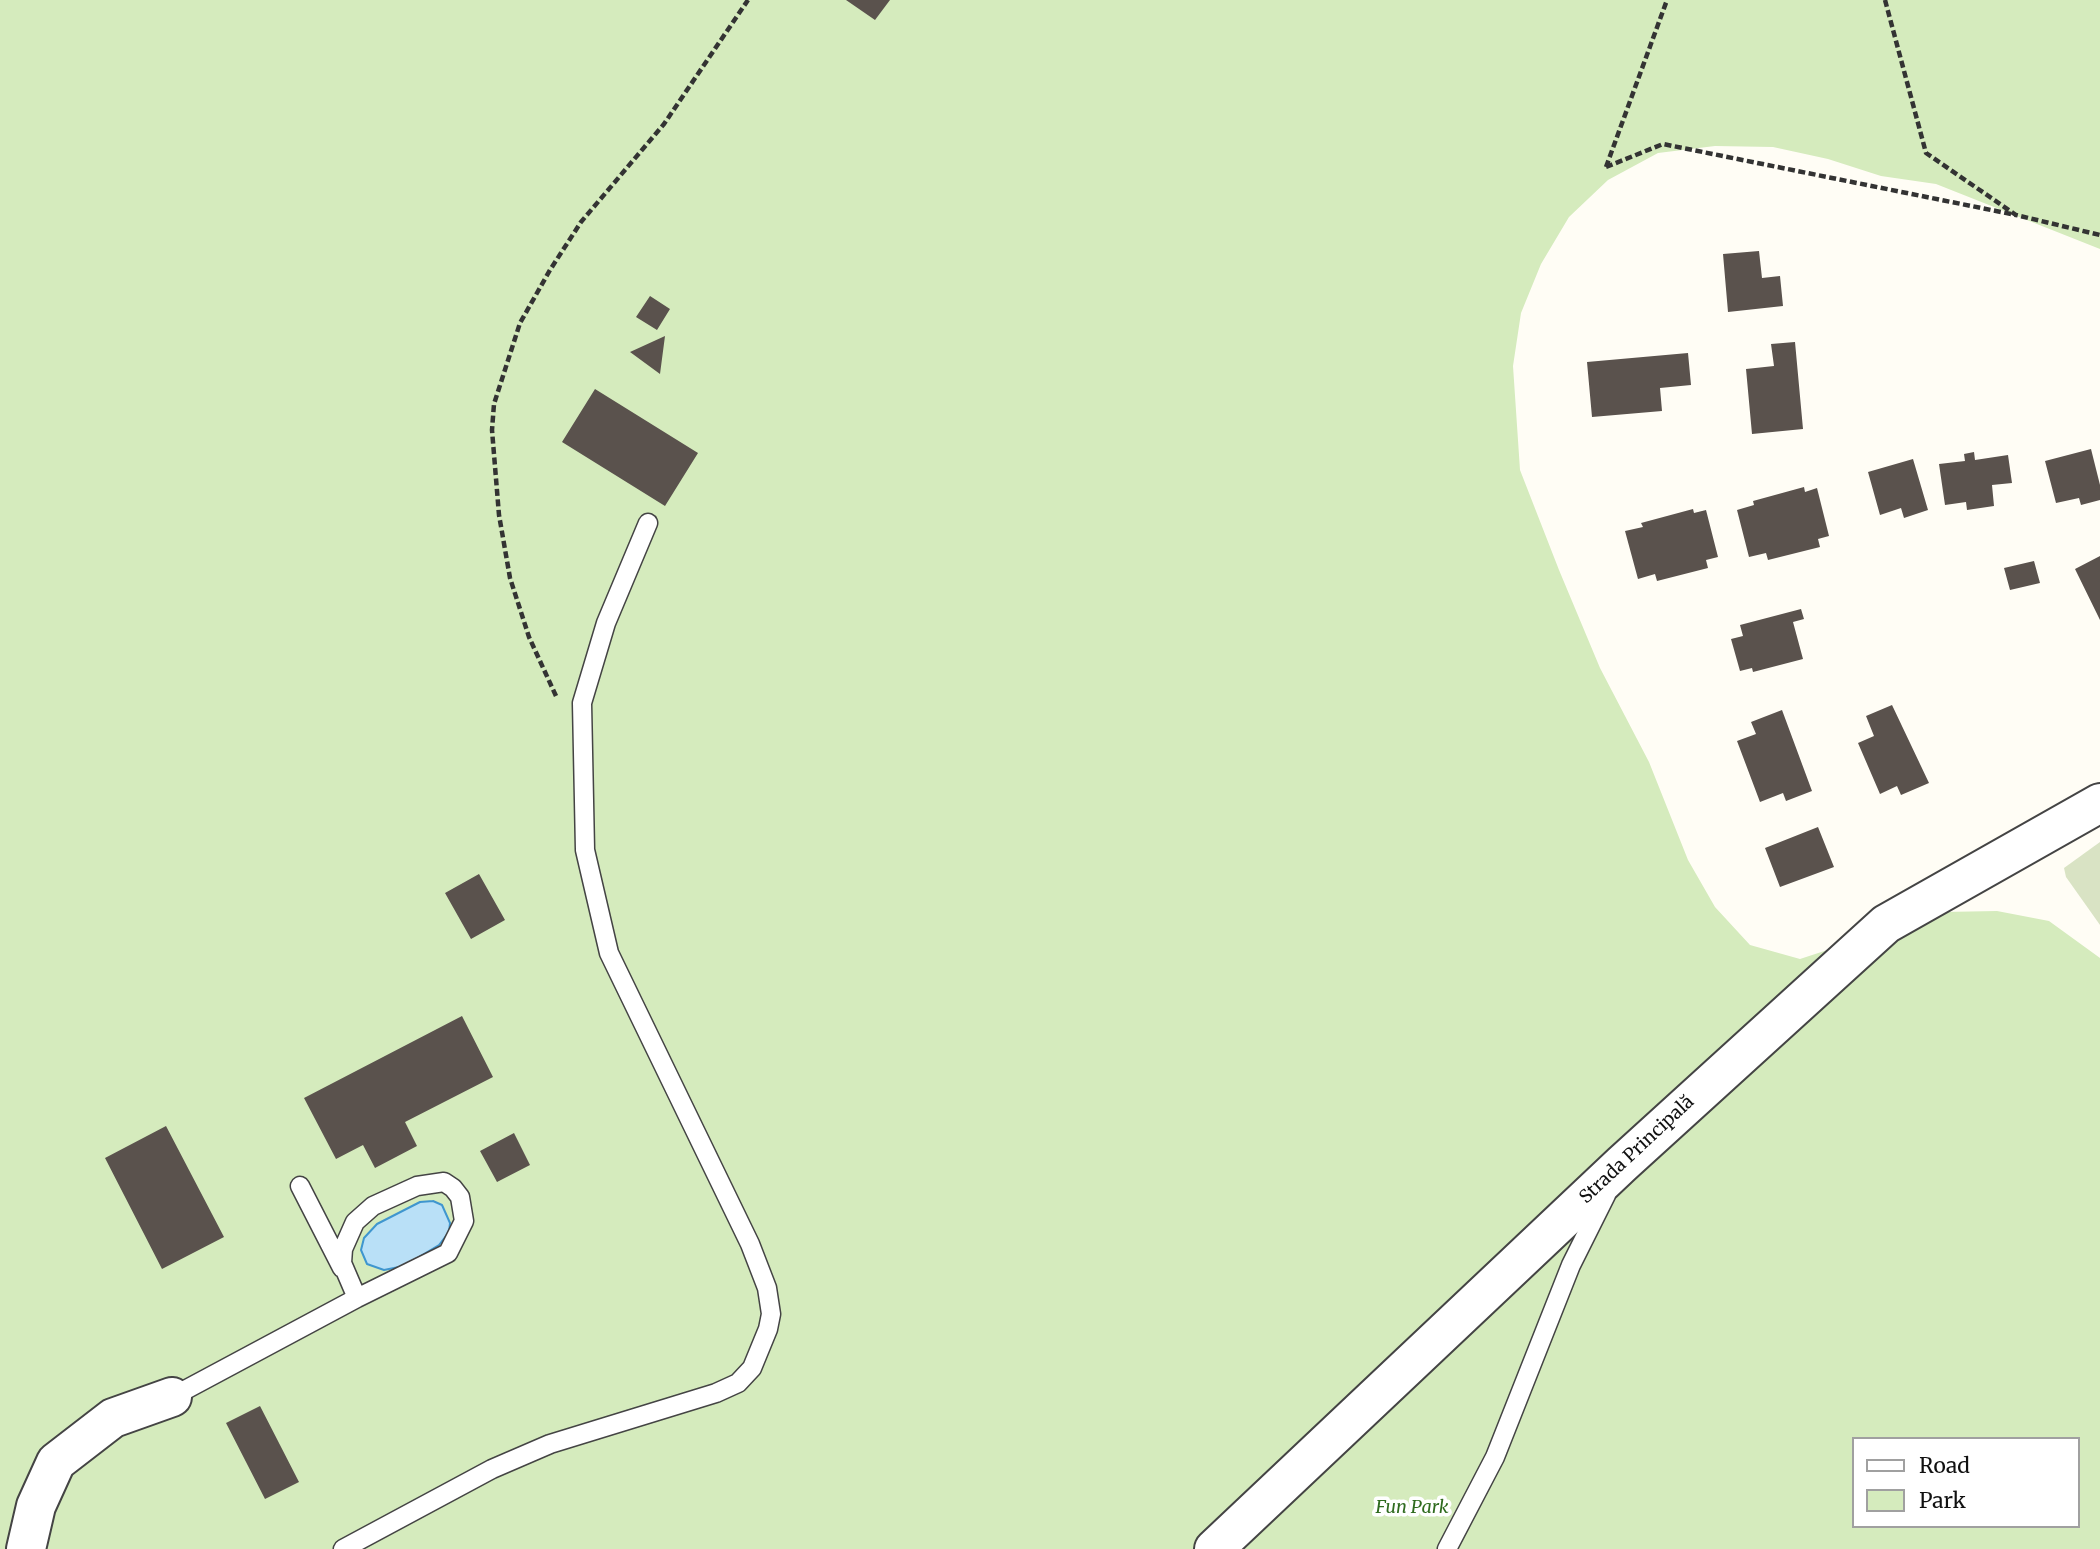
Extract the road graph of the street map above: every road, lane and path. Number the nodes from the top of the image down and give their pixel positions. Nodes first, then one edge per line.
1 (748, 0) edge
2 (1667, 0) edge
3 (1885, 0) edge
4 (2016, 215) junction
5 (2100, 235) edge
6 (648, 523) dead end
7 (558, 700) dead end
8 (2100, 803) edge
9 (1622, 1164) junction
10 (300, 1186) dead end
11 (345, 1275) junction
12 (357, 1298) junction
13 (172, 1397) joint
14 (26, 1549) edge
15 (343, 1549) edge
16 (1213, 1549) edge
17 (1447, 1549) edge

1 - 7 path
2 - 4 path
3 - 4 path
4 - 5 path
6 - 15 lane
8 - 9 street, Strada Principală
9 - 16 street, Strada Principală
9 - 17 lane
10 - 11 lane
11 - 12 lane
11 - 12 lane
12 - 13 lane
13 - 14 street

